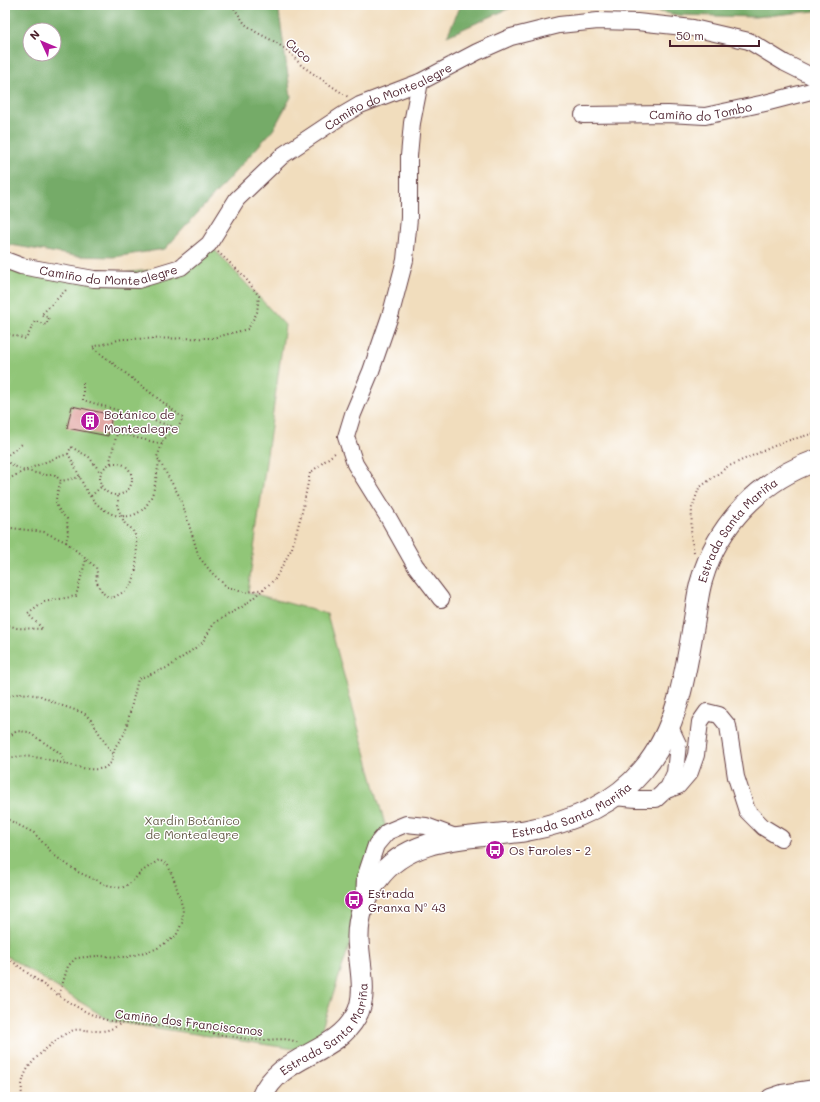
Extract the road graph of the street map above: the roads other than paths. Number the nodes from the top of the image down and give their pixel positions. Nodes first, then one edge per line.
1 (815, 78) edge
2 (420, 82) junction
3 (815, 90) edge
4 (583, 115) dead end
5 (5, 260) edge
6 (815, 462) edge
7 (441, 599) dead end
8 (670, 726) junction
9 (664, 791) junction
10 (613, 797) junction
11 (458, 838) junction
12 (781, 838) dead end
13 (363, 906) junction
14 (815, 1088) edge
15 (262, 1097) edge
16 (770, 1097) edge

1 - 2 street, Camiño do Montealegre
2 - 5 street, Camiño do Montealegre
2 - 7 street
3 - 4 street, Camiño do Tombo
6 - 8 main road, Estrada Santa Mariña
8 - 9 street
8 - 10 main road, Estrada Santa Mariña
9 - 10 street
9 - 12 street
10 - 11 main road, Estrada Santa Mariña
11 - 13 main road, Estrada Santa Mariña
11 - 13 street
13 - 15 main road, Estrada Santa Mariña
14 - 16 street

